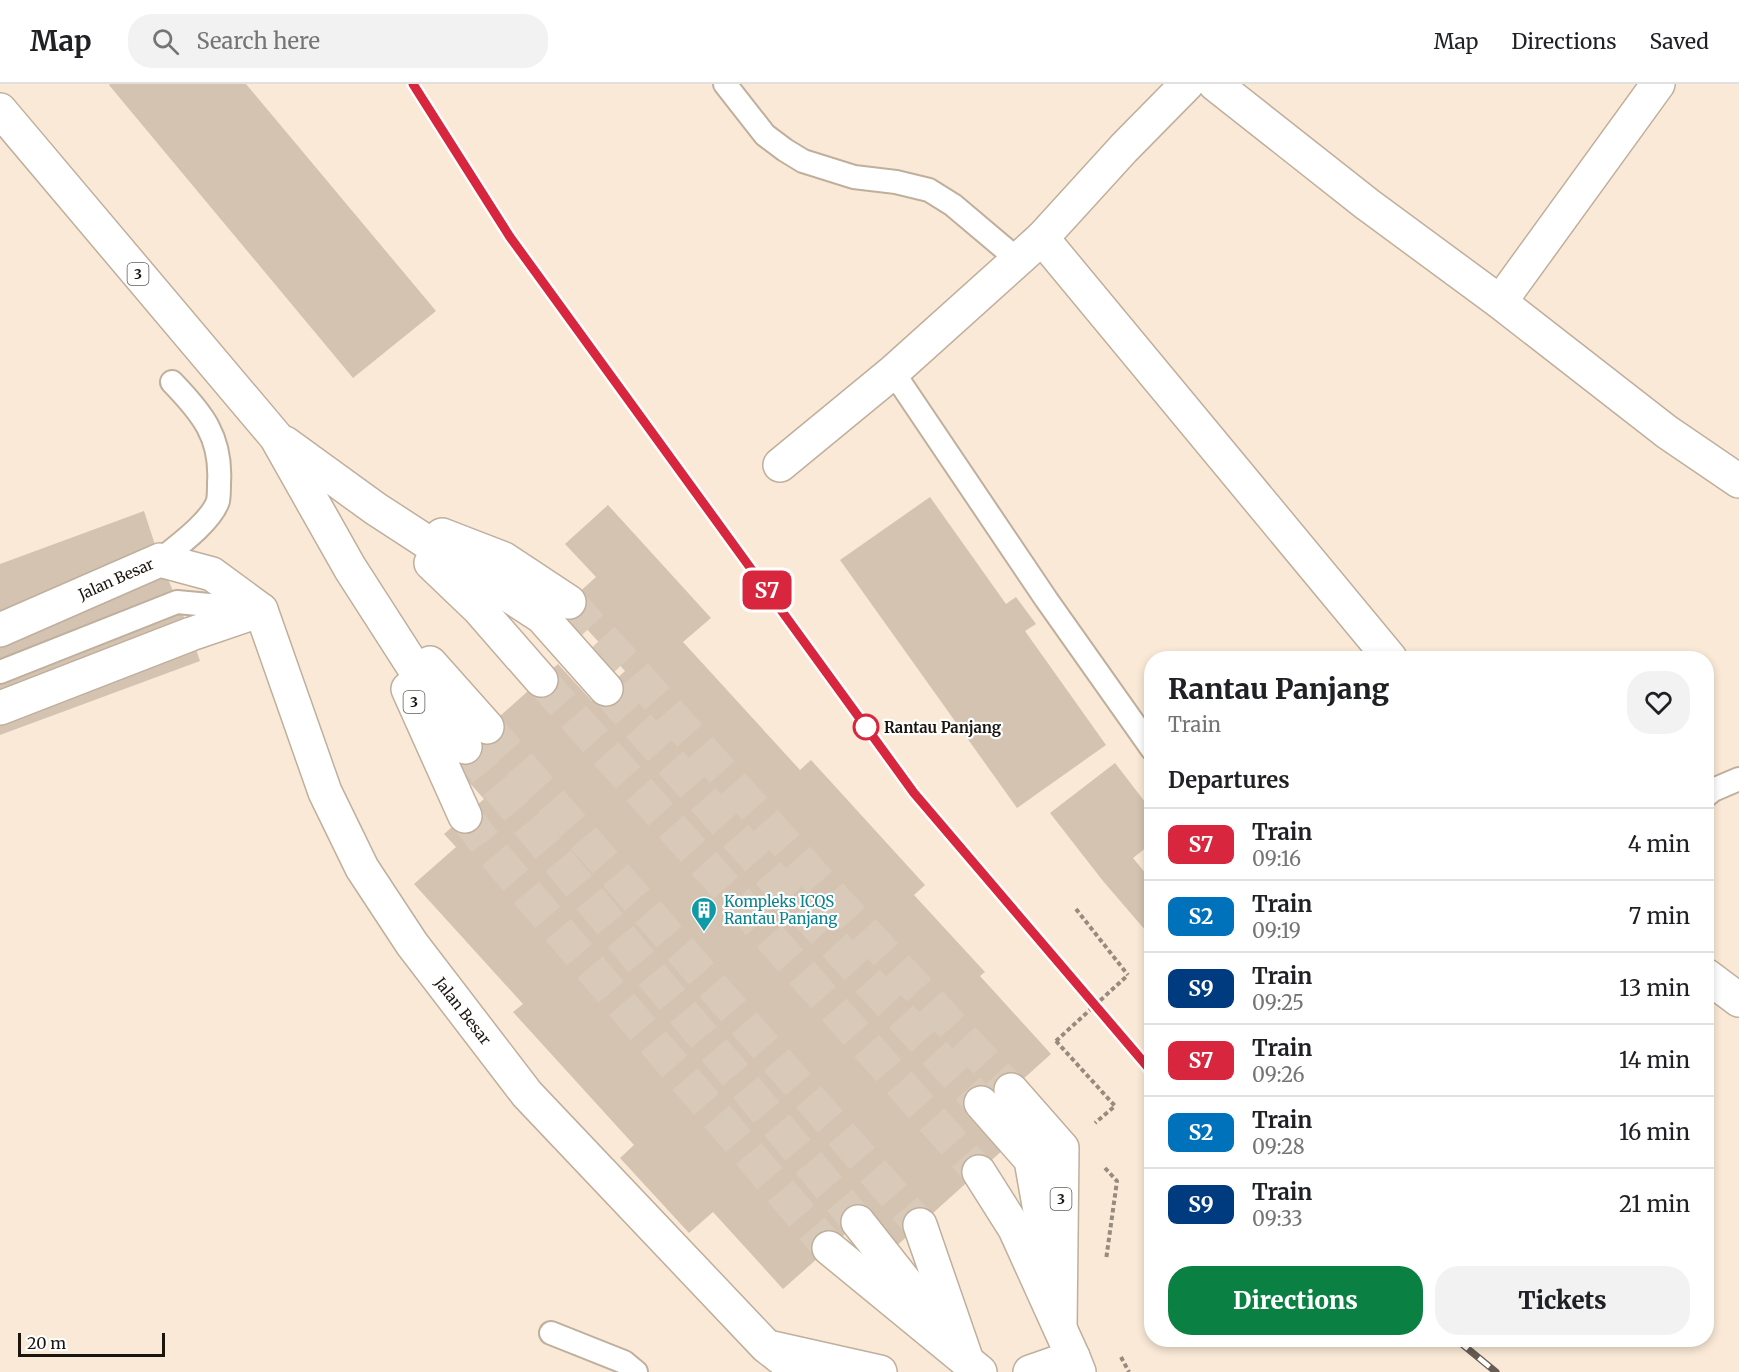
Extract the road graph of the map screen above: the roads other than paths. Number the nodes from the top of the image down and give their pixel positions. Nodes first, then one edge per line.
1 (725, 84) edge
2 (1187, 84) edge
3 (1215, 84) edge
4 (1658, 84) edge
5 (0, 110) edge
6 (1042, 237) junction
7 (1017, 259) junction
8 (1500, 302) junction
9 (893, 372) junction
10 (172, 382) dead end
11 (276, 437) junction
12 (780, 465) dead end
13 (1739, 481) edge
14 (376, 509) junction
15 (159, 560) junction
16 (363, 588) junction
17 (569, 602) tunnel mouth
18 (261, 610) junction
19 (0, 630) edge
20 (1384, 651) edge
21 (0, 672) edge
22 (541, 680) tunnel mouth
23 (606, 689) tunnel mouth
24 (0, 708) edge
25 (476, 737) tunnel mouth
26 (1144, 738) edge
27 (1739, 779) edge
28 (1714, 790) edge
29 (465, 816) tunnel mouth
30 (1714, 981) edge
31 (1739, 1000) edge
32 (1011, 1090) tunnel mouth
33 (981, 1103) tunnel mouth
34 (979, 1172) tunnel mouth
35 (858, 1222) tunnel mouth
36 (920, 1225) tunnel mouth
37 (830, 1248) tunnel mouth
38 (1060, 1327) junction
39 (551, 1333) dead end
40 (766, 1346) junction
41 (1076, 1364) edge
42 (973, 1366) edge
43 (636, 1372) edge
44 (799, 1372) edge
45 (880, 1372) edge
46 (1030, 1372) edge

1 - 7 lane
2 - 6 main road
3 - 8 main road
4 - 8 main road
5 - 11 main road, 3
6 - 7 main road
6 - 20 main road
7 - 9 main road
8 - 13 main road
9 - 12 main road
9 - 26 lane
10 - 15 lane
11 - 14 main road, 3
11 - 16 main road, 3
14 - 17 main road, 3
14 - 22 main road, 3
14 - 23 main road, 3
15 - 18 main road, Jalan Besar
15 - 19 main road, Jalan Besar
16 - 25 main road, 3
16 - 29 main road, 3
18 - 21 lane
18 - 24 main road
18 - 40 main road, Jalan Besar
27 - 28 lane
30 - 31 main road
32 - 38 main road, 3
33 - 38 main road, 3
34 - 38 main road, 3
35 - 42 main road
36 - 42 main road
37 - 42 main road
38 - 41 main road, 3
39 - 43 lane
40 - 44 main road, Jalan Besar
40 - 45 main road
41 - 46 main road

